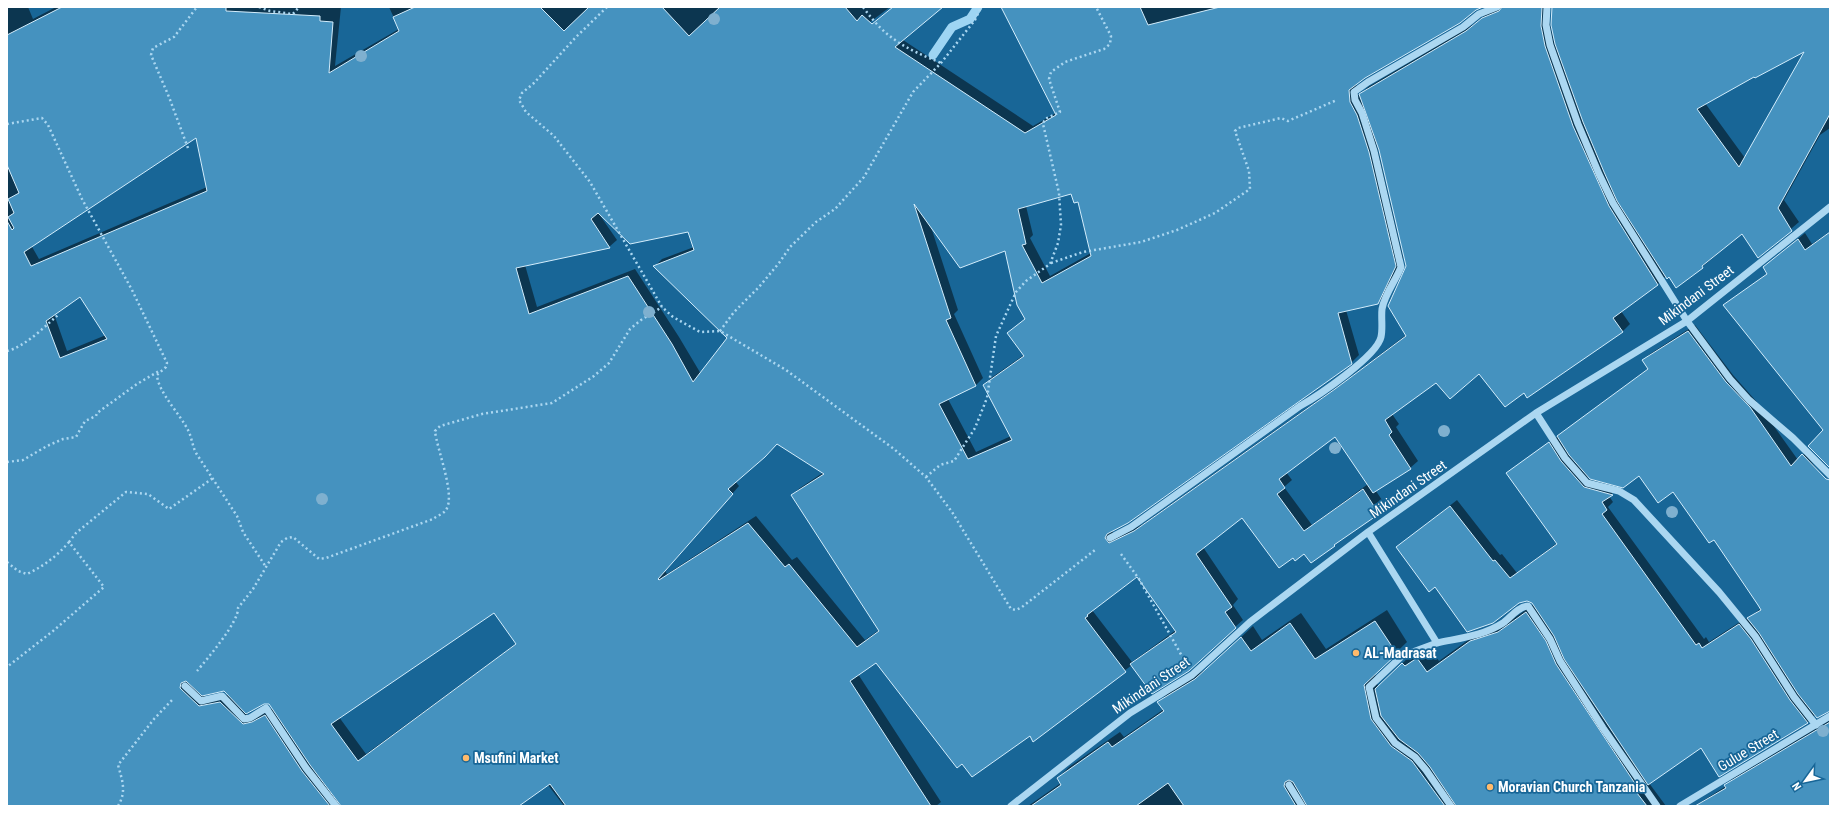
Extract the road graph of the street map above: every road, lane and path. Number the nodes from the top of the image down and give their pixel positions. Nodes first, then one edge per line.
1 (198, 7) edge
2 (259, 7) edge
3 (300, 7) edge
4 (607, 7) edge
5 (863, 7) edge
6 (981, 7) edge
7 (1096, 7) edge
8 (1496, 7) edge
9 (1547, 7) edge
10 (941, 63) junction
11 (1354, 92) junction
12 (7, 124) edge
13 (188, 148) dead end
14 (1829, 210) edge
15 (1050, 264) junction
16 (662, 307) junction
17 (58, 315) dead end
18 (1687, 321) junction
19 (720, 331) junction
20 (7, 352) edge
21 (160, 371) junction
22 (1536, 413) junction
23 (7, 462) edge
24 (1830, 475) edge
25 (926, 477) junction
26 (213, 478) junction
27 (1368, 532) junction
28 (1110, 538) junction
29 (69, 542) junction
30 (7, 562) edge
31 (266, 567) junction
32 (1437, 642) junction
33 (7, 667) edge
34 (1192, 675) junction
35 (185, 686) junction
36 (1830, 716) edge
37 (1816, 725) junction
38 (1289, 785) dead end
39 (118, 806) edge
40 (336, 806) edge
41 (1011, 806) edge
42 (1302, 806) edge
43 (1451, 806) edge
44 (1657, 806) edge
45 (1680, 806) edge

1 - 13 path
2 - 3 path
4 - 16 path
5 - 10 path
6 - 10 path
7 - 15 path
8 - 11 street
9 - 18 street
10 - 19 path
11 - 15 path
11 - 28 street
12 - 21 path
14 - 18 street, Mikindani Street
15 - 25 path
16 - 19 path
16 - 31 path
17 - 20 path
18 - 22 street, Mikindani Street
18 - 24 street
19 - 25 path
21 - 23 path
21 - 26 path
22 - 27 street, Mikindani Street
22 - 37 street
25 - 28 path
26 - 29 path
26 - 31 path
27 - 32 street
27 - 34 street, Mikindani Street
28 - 34 path
29 - 30 path
29 - 33 path
31 - 35 path
32 - 43 street
32 - 44 street
34 - 41 street, Mikindani Street
35 - 39 path
35 - 40 street
36 - 37 street, Gulue Street
37 - 45 street, Gulue Street
38 - 42 street

